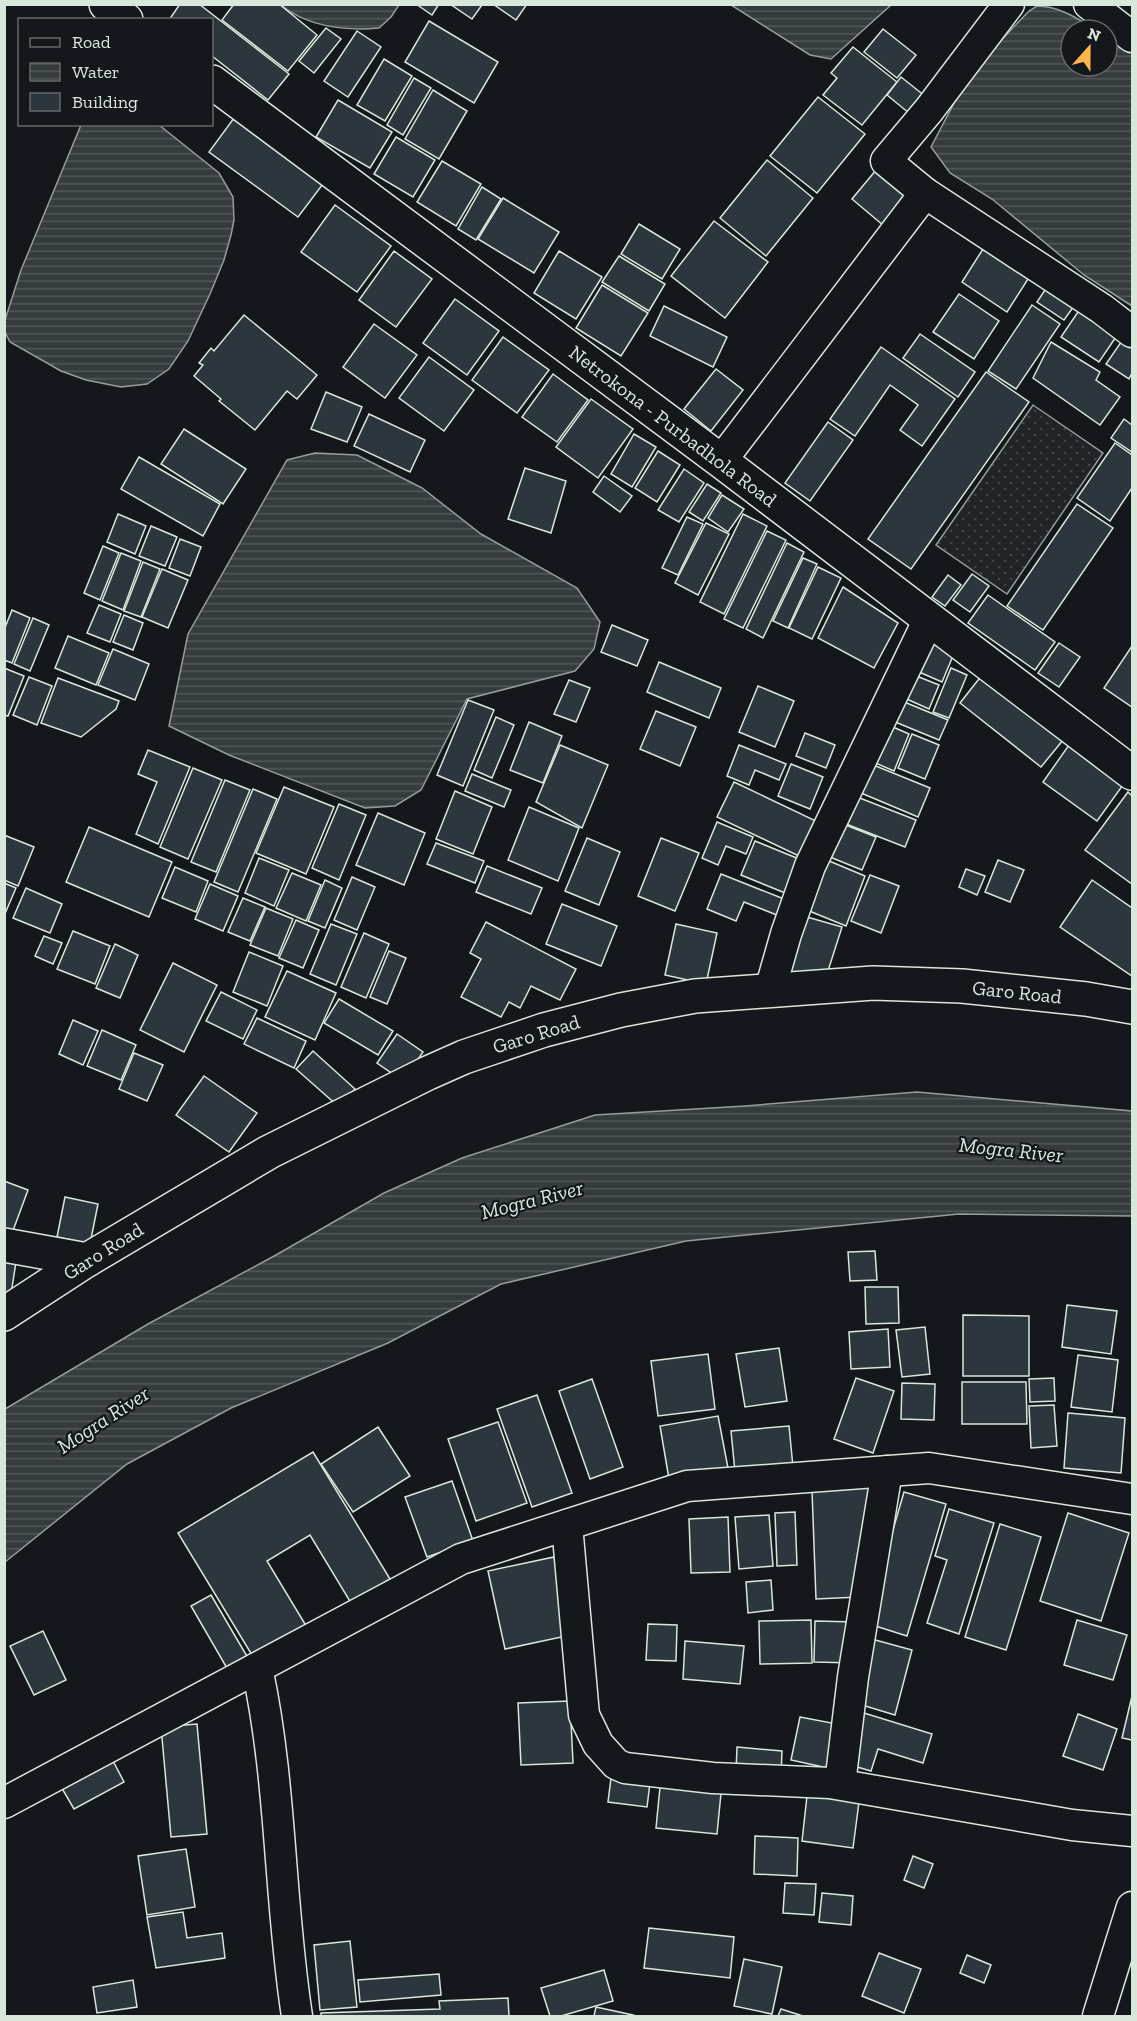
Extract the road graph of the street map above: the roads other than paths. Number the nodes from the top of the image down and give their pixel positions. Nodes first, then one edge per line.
1 (106, 4) edge
2 (1009, 4) edge
3 (1089, 4) edge
4 (124, 18) edge
5 (1132, 37) edge
6 (213, 83) edge
7 (925, 193) junction
8 (1132, 332) edge
9 (721, 461) junction
10 (929, 619) junction
11 (1132, 773) edge
12 (770, 990) junction
13 (1132, 1007) edge
14 (4, 1245) edge
15 (87, 1260) junction
16 (4, 1314) edge
17 (887, 1471) junction
18 (1132, 1499) edge
19 (567, 1525) junction
20 (257, 1668) junction
21 (840, 1784) junction
22 (4, 1803) edge
23 (1132, 1831) edge
24 (1132, 1907) edge
25 (297, 2016) edge
26 (1098, 2016) edge

1 - 4 street
2 - 7 street
3 - 5 street
6 - 9 street, Netrokona - Purbadhola Road
7 - 8 street
7 - 9 street
9 - 10 street, Netrokona - Purbadhola Road
10 - 11 street, Netrokona - Purbadhola Road
10 - 12 street
12 - 13 street, Garo Road
12 - 15 street, Garo Road
14 - 15 street
15 - 16 street, Garo Road
17 - 18 street
17 - 19 street
17 - 21 street
19 - 20 street
19 - 21 street
20 - 22 street
20 - 25 street
21 - 23 street
24 - 26 street

